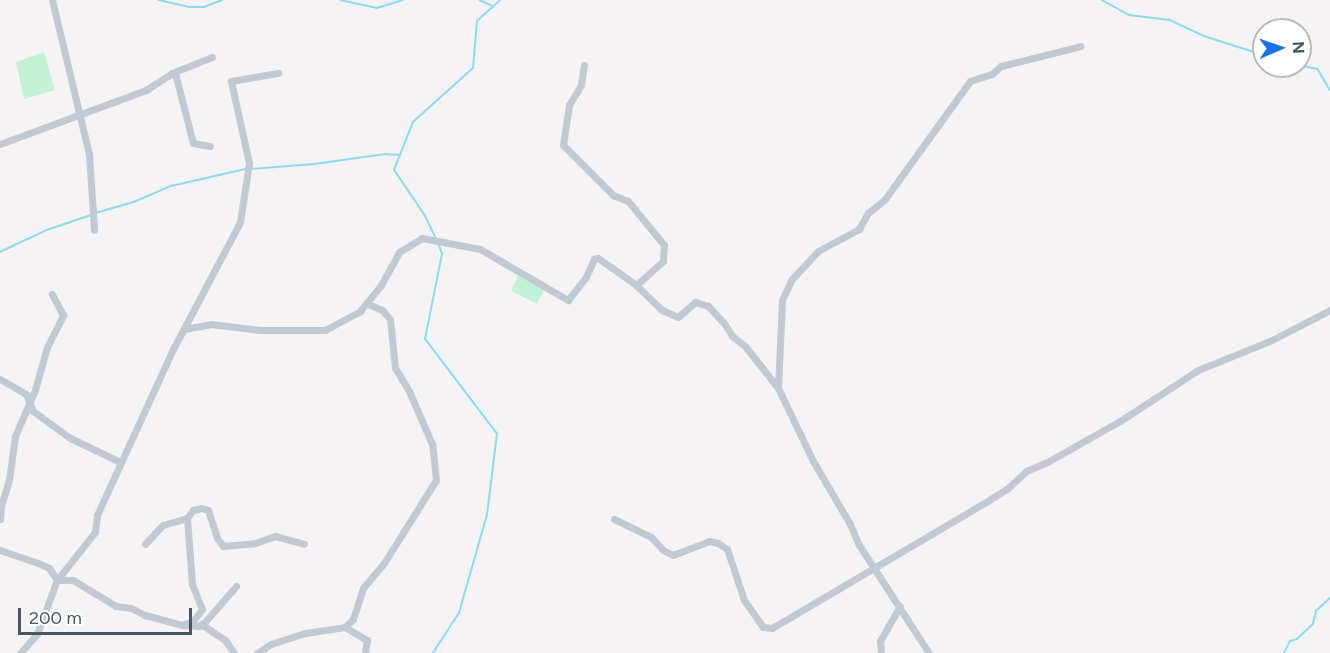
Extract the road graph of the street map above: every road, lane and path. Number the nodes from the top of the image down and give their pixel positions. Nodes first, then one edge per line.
1 (52, 0) edge
2 (1081, 46) dead end
3 (212, 57) dead end
4 (585, 65) dead end
5 (175, 72) junction
6 (278, 73) dead end
7 (78, 113) junction
8 (0, 144) edge
9 (210, 146) dead end
10 (94, 230) dead end
11 (636, 285) junction
12 (52, 294) dead end
13 (366, 303) junction
14 (1330, 310) edge
15 (184, 329) junction
16 (0, 379) edge
17 (778, 388) junction
18 (28, 402) junction
19 (120, 462) junction
20 (187, 518) junction
21 (0, 519) edge
22 (614, 519) dead end
23 (145, 544) dead end
24 (304, 544) dead end
25 (0, 550) edge
26 (876, 568) junction
27 (57, 580) junction
28 (236, 586) dead end
29 (900, 606) junction
30 (201, 624) junction
31 (182, 626) junction
32 (345, 627) junction
33 (266, 651) edge
34 (20, 653) edge
35 (234, 653) edge
36 (257, 653) edge
37 (365, 653) edge
38 (881, 653) edge
39 (929, 653) edge

1 - 7 street
2 - 17 street
3 - 5 street
4 - 11 street
5 - 7 street
5 - 9 street
6 - 15 street
7 - 8 street
7 - 10 street
11 - 13 street
11 - 17 street
12 - 18 street
13 - 15 street
13 - 32 street
14 - 26 street
15 - 19 street
16 - 18 street
17 - 26 street
18 - 19 street
18 - 21 street
19 - 27 street
20 - 23 street
20 - 24 street
20 - 31 street
22 - 26 street
25 - 27 street
26 - 29 street
27 - 31 street
27 - 34 street
28 - 30 street
29 - 38 street
29 - 39 street
30 - 31 street
30 - 35 street
32 - 33 street
32 - 37 street
33 - 36 street

